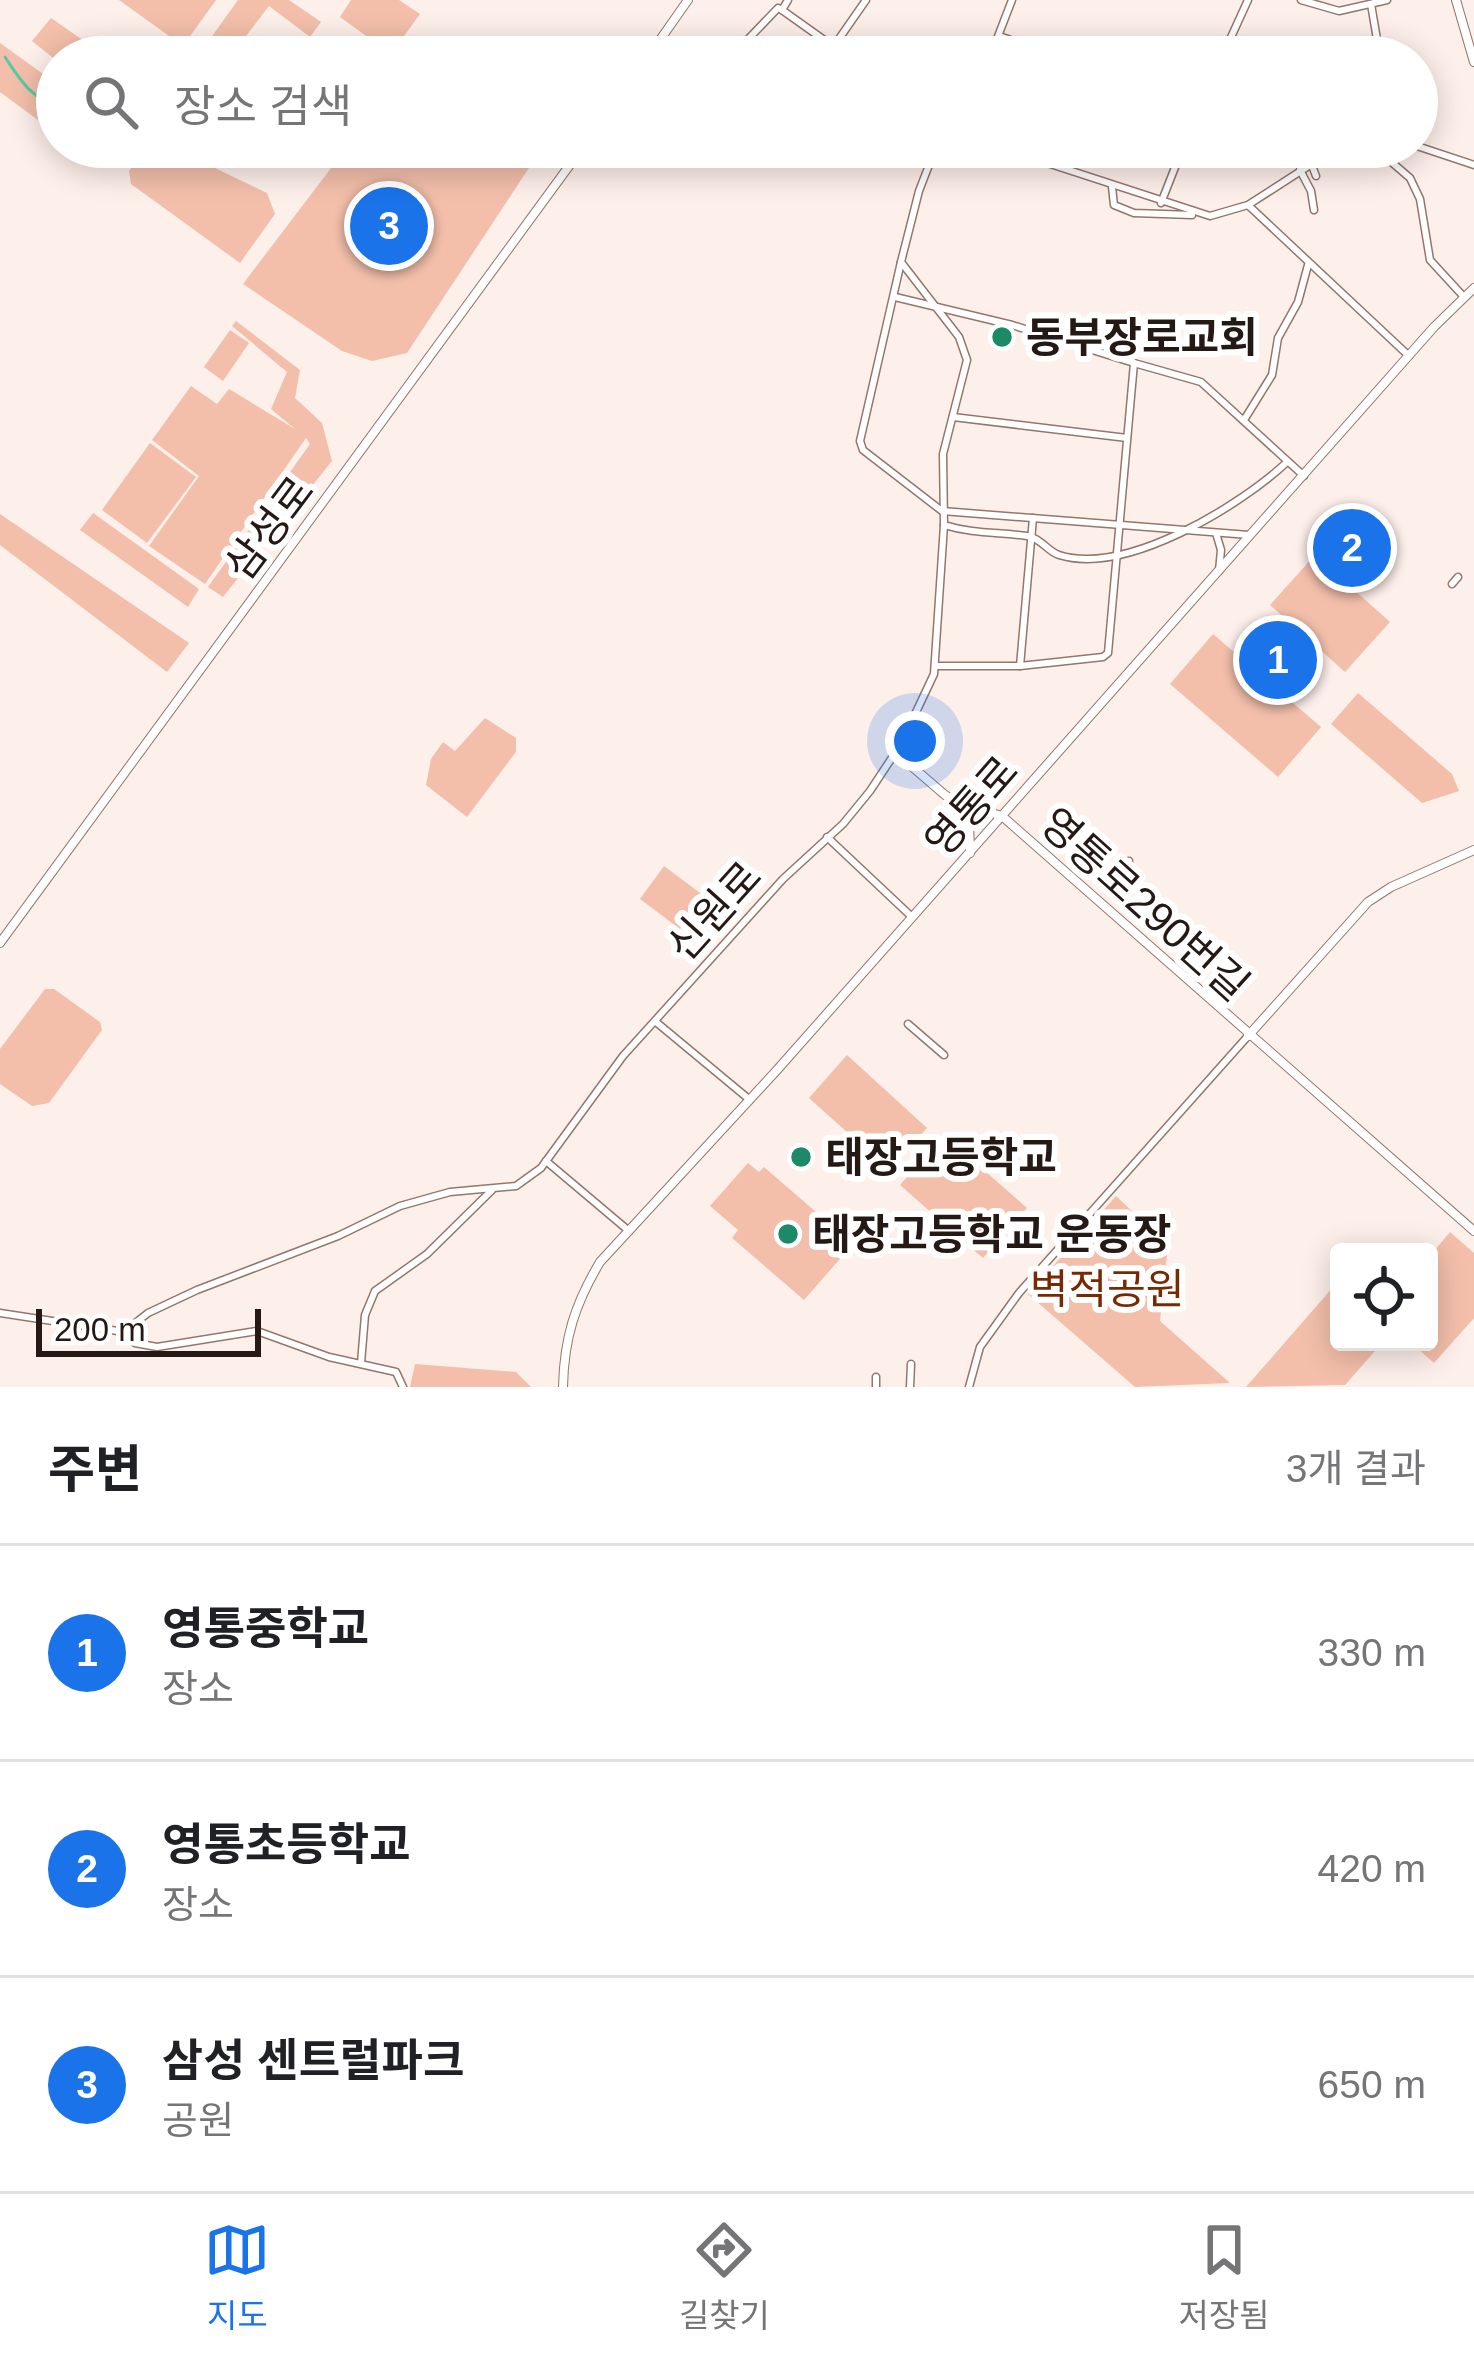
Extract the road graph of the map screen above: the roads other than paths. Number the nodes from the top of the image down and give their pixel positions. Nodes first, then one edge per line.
1 (688, 0) edge
2 (788, 0) edge
3 (866, 0) edge
4 (1012, 0) edge
5 (1248, 0) edge
6 (1301, 0) edge
7 (1387, 0) edge
8 (1456, 0) edge
9 (1371, 4) junction
10 (782, 10) junction
11 (663, 36) edge
12 (751, 36) edge
13 (820, 36) edge
14 (841, 36) edge
15 (999, 36) edge
16 (1232, 36) edge
17 (1376, 36) edge
18 (1474, 62) edge
19 (1438, 154) edge
20 (1474, 165) edge
21 (568, 168) edge
22 (928, 168) edge
23 (1058, 168) edge
24 (1175, 168) edge
25 (1304, 168) edge
26 (1313, 168) edge
27 (1401, 168) edge
28 (1300, 170) junction
29 (1316, 176) dead end
30 (1112, 187) junction
31 (1161, 202) junction
32 (1248, 205) junction
33 (1314, 210) dead end
34 (1195, 214) junction
35 (901, 262) junction
36 (1308, 265) junction
37 (1474, 288) edge
38 (895, 297) junction
39 (1464, 297) junction
40 (928, 302) junction
41 (1409, 356) junction
42 (1134, 363) junction
43 (953, 417) junction
44 (1244, 420) junction
45 (1126, 438) junction
46 (1287, 462) junction
47 (1304, 476) junction
48 (942, 511) junction
49 (1033, 518) junction
50 (1118, 524) junction
51 (944, 525) junction
52 (1186, 531) junction
53 (1216, 533) junction
54 (1249, 535) junction
55 (1031, 536) junction
56 (1118, 556) junction
57 (1219, 571) junction
58 (935, 666) junction
59 (1020, 666) junction
60 (895, 752) junction
61 (960, 805) junction
62 (1002, 816) junction
63 (1054, 831) dead end
64 (827, 837) junction
65 (1474, 850) edge
66 (970, 853) junction
67 (1129, 861) dead end
68 (912, 918) junction
69 (0, 943) edge
70 (655, 1021) junction
71 (908, 1024) dead end
72 (1248, 1036) junction
73 (944, 1055) dead end
74 (750, 1100) junction
75 (546, 1161) junction
76 (495, 1188) junction
77 (629, 1231) junction
78 (1474, 1231) edge
79 (0, 1313) edge
80 (124, 1332) junction
81 (361, 1363) junction
82 (911, 1364) dead end
83 (877, 1377) dead end
84 (403, 1387) edge
85 (563, 1387) edge
86 (876, 1387) edge
87 (910, 1387) edge
88 (969, 1387) edge

1 - 11 street
2 - 10 street
3 - 14 street
4 - 15 street
5 - 16 street
6 - 9 street
7 - 9 street
8 - 18 street
9 - 17 street
10 - 12 street
10 - 13 street
19 - 20 street
21 - 69 street, 삼성로
22 - 35 street
23 - 30 street
24 - 31 street
25 - 28 street
26 - 29 street
27 - 39 street
28 - 32 street
28 - 33 street
30 - 31 street
30 - 34 street
31 - 34 street
32 - 34 street
32 - 36 street
35 - 38 street
35 - 40 street, 신원로
36 - 41 street
36 - 44 street
37 - 39 street, 영통로
38 - 40 street
38 - 48 street
39 - 41 street, 영통로
40 - 42 street
40 - 43 street, 신원로
41 - 47 street, 영통로
42 - 44 street
42 - 45 street
43 - 45 street
43 - 48 street, 신원로
44 - 46 street
45 - 50 street
46 - 47 street
46 - 52 street
47 - 54 street, 영통로
48 - 49 street
48 - 51 street, 신원로
49 - 50 street
49 - 55 street
50 - 52 street
50 - 56 street
51 - 55 street
51 - 58 street, 신원로
52 - 53 street
52 - 56 street
53 - 54 street
53 - 57 street
54 - 57 street, 영통로
55 - 56 street
55 - 59 street
56 - 59 street
57 - 62 street, 영통로
58 - 59 street
58 - 60 street, 신원로
60 - 61 street
60 - 64 street, 신원로
61 - 62 street
61 - 66 street
62 - 66 street, 영통로
62 - 72 street, 영통로290번길
63 - 67 street
64 - 68 street
64 - 70 street, 신원로
65 - 72 street
66 - 68 street, 영통로
68 - 74 street, 영통로
70 - 74 street
70 - 75 street, 신원로
71 - 73 street
72 - 78 street, 영통로290번길
72 - 88 street
74 - 77 street, 영통로
75 - 76 street, 신원로
75 - 77 street
76 - 80 street, 신원로
76 - 81 street
77 - 85 street, 영통로
79 - 80 street
80 - 81 street
81 - 84 street
82 - 87 street
83 - 86 street

